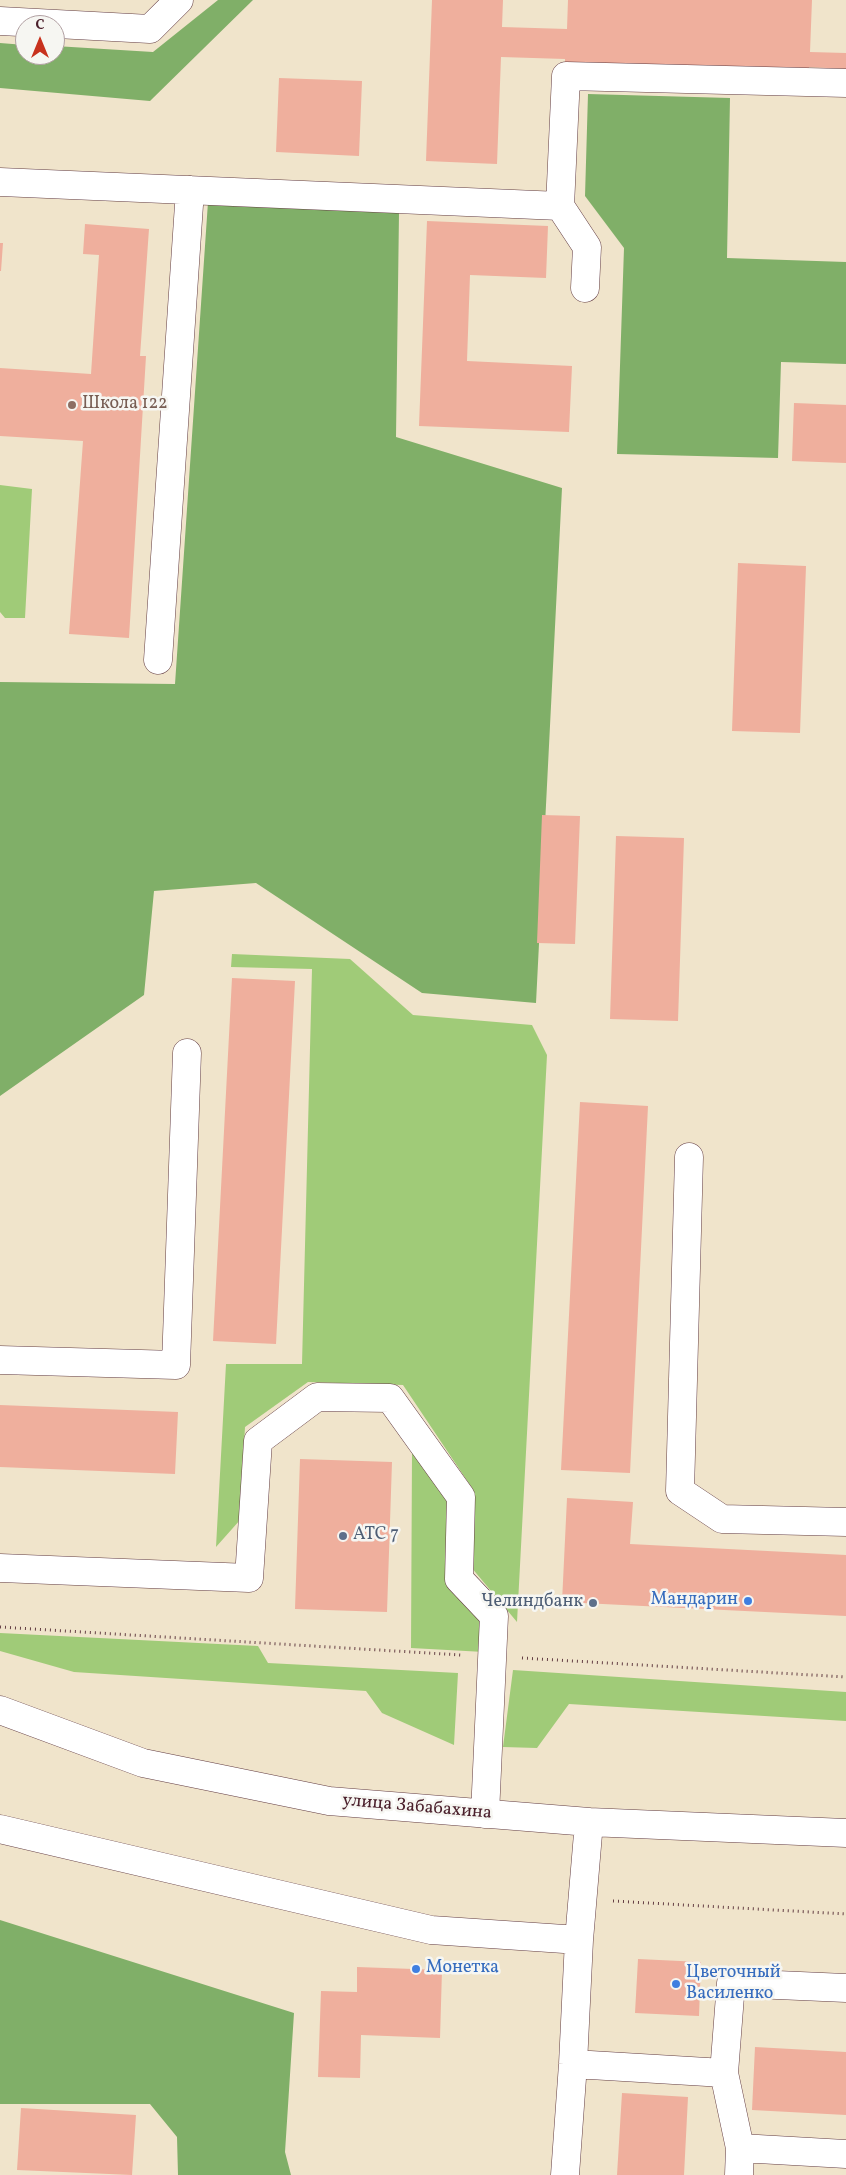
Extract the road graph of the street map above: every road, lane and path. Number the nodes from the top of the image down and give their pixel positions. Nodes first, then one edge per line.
1 (179, 0) edge
2 (0, 21) edge
3 (846, 83) edge
4 (0, 182) edge
5 (190, 190) junction
6 (560, 206) junction
7 (586, 288) dead end
8 (158, 660) dead end
9 (187, 1053) dead end
10 (689, 1157) dead end
11 (0, 1360) edge
12 (846, 1522) edge
13 (0, 1568) edge
14 (0, 1627) edge
15 (492, 1657) junction
16 (846, 1677) edge
17 (0, 1710) edge
18 (485, 1814) junction
19 (589, 1822) junction
20 (0, 1829) edge
21 (846, 1834) edge
22 (582, 1899) junction
23 (846, 1914) edge
24 (579, 1940) junction
25 (846, 1988) edge
26 (573, 2064) junction
27 (724, 2073) junction
28 (740, 2148) junction
29 (846, 2154) edge
30 (564, 2175) edge
31 (739, 2175) edge

1 - 2 street
3 - 6 street
4 - 5 street
5 - 6 street
5 - 8 street
6 - 7 street
9 - 11 street
10 - 12 street
13 - 15 street
14 - 15 path
15 - 16 path
15 - 18 street
17 - 18 street, улица Забабахина
18 - 19 street, улица Забабахина
19 - 21 street, улица Забабахина
19 - 22 street
20 - 24 street
22 - 23 path
22 - 24 street
24 - 26 street
25 - 27 street
26 - 27 street
26 - 30 street
27 - 28 street
28 - 29 street
28 - 31 street

